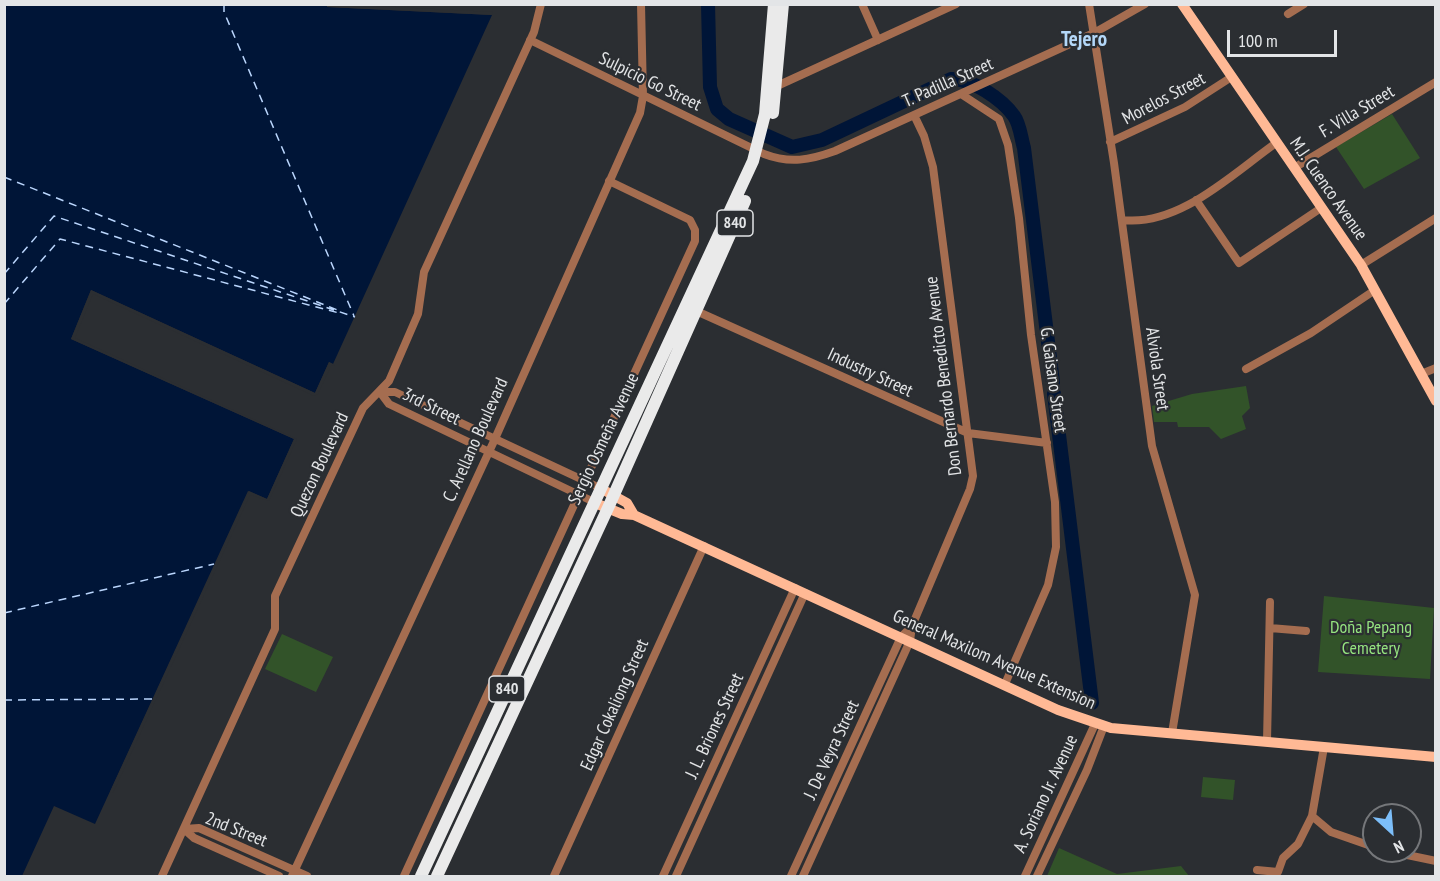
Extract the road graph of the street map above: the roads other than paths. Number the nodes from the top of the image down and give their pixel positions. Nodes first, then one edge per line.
1 (541, 4) edge
2 (641, 4) edge
3 (774, 4) edge
4 (783, 4) edge
5 (862, 4) edge
6 (956, 4) edge
7 (1089, 4) edge
8 (1145, 4) edge
9 (1182, 4) edge
10 (1304, 4) edge
11 (1288, 14) dead end
12 (1094, 33) junction
13 (530, 40) junction
14 (878, 40) junction
15 (1230, 78) junction
16 (1436, 82) edge
17 (777, 86) junction
18 (961, 94) junction
19 (643, 96) junction
20 (914, 115) junction
21 (763, 141) junction
22 (1110, 142) junction
23 (1276, 143) junction
24 (1293, 168) junction
25 (609, 181) junction
26 (1196, 200) junction
27 (1321, 208) junction
28 (1436, 218) edge
29 (1122, 220) junction
30 (1361, 265) junction
31 (1375, 290) junction
32 (691, 309) junction
33 (1436, 368) edge
34 (1246, 369) dead end
35 (1421, 375) junction
36 (380, 392) junction
37 (1436, 400) edge
38 (968, 433) junction
39 (494, 441) junction
40 (1047, 443) junction
41 (489, 451) junction
42 (584, 480) junction
43 (600, 488) junction
44 (578, 493) junction
45 (614, 495) junction
46 (594, 501) junction
47 (608, 508) junction
48 (634, 515) junction
49 (704, 546) junction
50 (800, 590) junction
51 (1270, 602) dead end
52 (1270, 628) junction
53 (1306, 631) dead end
54 (905, 639) junction
55 (1005, 684) junction
56 (1099, 725) junction
57 (1172, 733) junction
58 (727, 738) junction
59 (1267, 741) junction
60 (738, 742) junction
61 (1324, 747) junction
62 (1434, 756) edge
63 (819, 813) junction
64 (1312, 816) junction
65 (829, 818) junction
66 (184, 829) junction
67 (683, 832) junction
68 (694, 837) junction
69 (1362, 843) edge
70 (1257, 870) dead end
71 (293, 873) edge
72 (162, 876) edge
73 (279, 876) edge
74 (308, 876) edge
75 (404, 876) edge
76 (421, 876) edge
77 (437, 876) edge
78 (554, 876) edge
79 (663, 876) edge
80 (676, 876) edge
81 (791, 876) edge
82 (803, 876) edge
83 (1025, 876) edge
84 (1037, 876) edge

1 - 13 street, Quezon Boulevard
2 - 19 street, C. Arellano Boulevard
3 - 21 highway, Sergio Osmeña Avenue / 840
4 - 17 highway, Sergio Osmeña Avenue / 840
5 - 14 street
6 - 14 street
7 - 12 street, Alviola Street
8 - 12 street, T. Padilla Street
9 - 15 main road, M.J. Cuenco Avenue
10 - 11 street
12 - 18 street, T. Padilla Street
12 - 22 street, Alviola Street
13 - 19 street, Sulpicio Go Street
13 - 36 street, Quezon Boulevard
14 - 17 street
15 - 22 street, Morelos Street
15 - 23 main road, M.J. Cuenco Avenue
16 - 24 street, F. Villa Street
17 - 21 highway, Sergio Osmeña Avenue / 840
18 - 20 street, T. Padilla Street
18 - 40 street, G. Gaisano Street
19 - 21 street, Sulpicio Go Street
19 - 25 street, C. Arellano Boulevard
20 - 21 street, T. Padilla Street
20 - 38 street, Don Bernardo Benedicto Avenue
21 - 32 highway, Sergio Osmeña Avenue / 840
22 - 29 street, Alviola Street
23 - 24 main road, M.J. Cuenco Avenue
23 - 26 street
24 - 27 main road, M.J. Cuenco Avenue
25 - 39 street, C. Arellano Boulevard
25 - 42 street
26 - 27 street
26 - 29 street
27 - 30 main road, M.J. Cuenco Avenue
28 - 30 street
29 - 57 street, Alviola Street
30 - 31 main road, M.J. Cuenco Avenue
31 - 34 street
31 - 35 main road, M.J. Cuenco Avenue
32 - 38 street, Industry Street
32 - 43 highway, Sergio Osmeña Avenue / 840
32 - 45 highway, Sergio Osmeña Avenue / 840
33 - 35 street
35 - 37 main road, M.J. Cuenco Avenue
36 - 39 street, 3rd Street
36 - 41 street, 3rd Street
36 - 66 street, Quezon Boulevard
38 - 40 street, Industry Street
38 - 54 street, Don Bernardo Benedicto Avenue
39 - 41 street, C. Arellano Boulevard
39 - 42 street, 3rd Street
40 - 55 street, G. Gaisano Street
41 - 44 street, 3rd Street
41 - 71 street, C. Arellano Boulevard
42 - 43 street, 3rd Street
42 - 44 street
43 - 45 main road, General Maxilom Avenue Extension
43 - 46 highway, Sergio Osmeña Avenue / 840
44 - 46 street, 3rd Street
44 - 75 street
45 - 47 highway, Sergio Osmeña Avenue / 840
45 - 48 main road, General Maxilom Avenue Extension
46 - 47 main road, General Maxilom Avenue Extension
46 - 76 highway, Sergio Osmeña Avenue / 840
47 - 48 main road, General Maxilom Avenue Extension
47 - 77 highway, Sergio Osmeña Avenue / 840
48 - 49 main road, General Maxilom Avenue Extension
49 - 50 main road, General Maxilom Avenue Extension
49 - 78 street, Edgar Cokaliong Street
50 - 54 main road, General Maxilom Avenue Extension
50 - 58 street, J. L. Briones Street
50 - 60 street, J. L. Briones Street
51 - 52 street
52 - 53 street
52 - 59 street
54 - 55 main road, General Maxilom Avenue Extension
54 - 63 street, J. De Veyra Street
54 - 65 street, J. De Veyra Street
55 - 56 main road, General Maxilom Avenue Extension
56 - 57 main road, General Maxilom Avenue Extension
56 - 83 street, A. Soriano Jr. Avenue
56 - 84 street, A. Soriano Jr. Avenue
57 - 59 main road, General Maxilom Avenue Extension
58 - 60 street
58 - 67 street, J. L. Briones Street
59 - 61 main road, General Maxilom Avenue Extension
60 - 68 street, J. L. Briones Street
61 - 62 main road, General Maxilom Avenue Extension
61 - 64 street
63 - 65 street
63 - 81 street, J. De Veyra Street
64 - 69 street
64 - 70 street
65 - 82 street, J. De Veyra Street
66 - 71 street, 2nd Street
66 - 72 street, Quezon Boulevard
66 - 73 street, 2nd Street
67 - 68 street
67 - 79 street, J. L. Briones Street
68 - 80 street, J. L. Briones Street
71 - 74 street, 2nd Street

